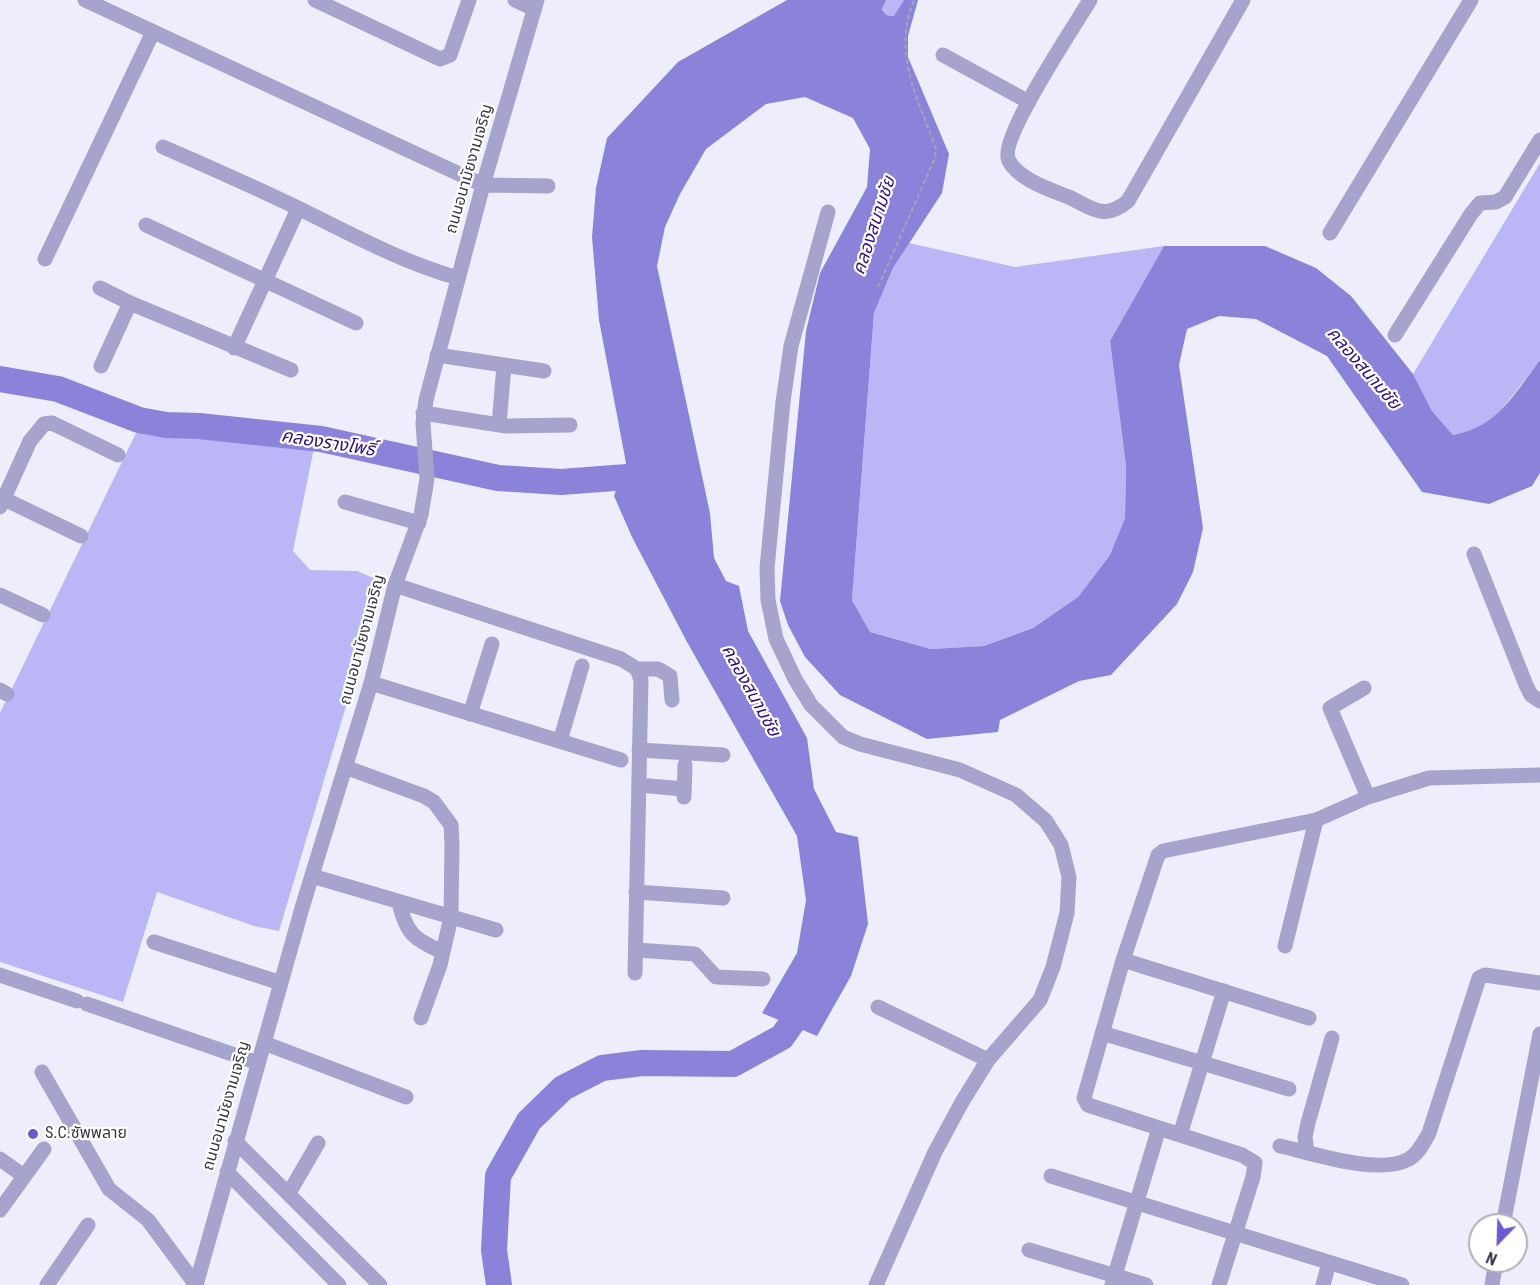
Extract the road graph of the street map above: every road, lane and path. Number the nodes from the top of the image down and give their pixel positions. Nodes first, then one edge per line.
1 (85, 0) edge
2 (315, 0) edge
3 (469, 0) edge
4 (514, 0) edge
5 (914, 0) edge
6 (1243, 0) edge
7 (1471, 0) edge
8 (1088, 1) edge
9 (536, 5) edge
10 (116, 7) edge
11 (153, 32) junction
12 (943, 55) dead end
13 (1029, 102) junction
14 (1540, 140) edge
15 (163, 147) dead end
16 (483, 185) junction
17 (548, 186) dead end
18 (298, 209) junction
19 (828, 212) dead end
20 (147, 225) dead end
21 (1330, 233) dead end
22 (45, 259) dead end
23 (458, 278) junction
24 (264, 280) junction
25 (878, 287) dead end
26 (100, 288) dead end
27 (130, 303) junction
28 (356, 323) dead end
29 (1395, 336) dead end
30 (234, 348) junction
31 (437, 355) junction
32 (504, 365) junction
33 (101, 366) dead end
34 (291, 370) dead end
35 (544, 371) dead end
36 (423, 414) junction
37 (499, 425) junction
38 (570, 425) dead end
39 (118, 455) dead end
40 (1, 501) edge
41 (345, 502) dead end
42 (419, 523) junction
43 (81, 536) dead end
44 (1474, 554) dead end
45 (395, 585) junction
46 (0, 595) edge
47 (43, 615) dead end
48 (492, 644) dead end
49 (582, 666) dead end
50 (638, 669) junction
51 (371, 683) junction
52 (1364, 688) dead end
53 (672, 700) dead end
54 (1540, 701) edge
55 (470, 714) junction
56 (560, 741) junction
57 (639, 750) junction
58 (723, 755) dead end
59 (621, 760) dead end
60 (685, 765) dead end
61 (345, 767) junction
62 (1540, 775) edge
63 (639, 785) junction
64 (1368, 797) junction
65 (1316, 820) junction
66 (312, 876) junction
67 (636, 892) junction
68 (723, 898) dead end
69 (399, 902) junction
70 (451, 918) junction
71 (496, 930) dead end
72 (154, 942) dead end
73 (1285, 946) dead end
74 (636, 950) junction
75 (443, 952) junction
76 (1123, 960) junction
77 (634, 973) dead end
78 (0, 975) edge
79 (763, 978) dead end
80 (280, 983) junction
81 (1540, 984) edge
82 (1224, 991) junction
83 (878, 1007) dead end
84 (421, 1018) dead end
85 (1310, 1018) dead end
86 (1102, 1033) junction
87 (1540, 1034) edge
88 (1332, 1038) dead end
89 (264, 1043) junction
90 (988, 1060) junction
91 (258, 1063) junction
92 (1202, 1063) junction
93 (42, 1072) dead end
94 (1289, 1089) dead end
95 (406, 1097) dead end
96 (1159, 1128) junction
97 (1180, 1135) junction
98 (235, 1142) junction
99 (318, 1143) dead end
100 (1280, 1146) dead end
101 (44, 1149) dead end
102 (1307, 1152) junction
103 (0, 1159) edge
104 (227, 1172) junction
105 (24, 1176) junction
106 (1052, 1176) dead end
107 (289, 1193) junction
108 (1136, 1203) junction
109 (0, 1210) edge
110 (1505, 1213) edge
111 (88, 1225) dead end
112 (1235, 1234) junction
113 (1029, 1250) dead end
114 (1329, 1263) junction
115 (1114, 1280) edge
116 (47, 1285) edge
117 (196, 1285) edge
118 (339, 1285) edge
119 (380, 1285) edge
120 (876, 1285) edge
121 (1146, 1285) edge
122 (1219, 1285) edge
123 (1323, 1285) edge
124 (1402, 1285) edge

1 - 10 street
2 - 3 street
4 - 9 street
5 - 25 path
6 - 13 street
7 - 21 street
8 - 13 street
9 - 16 street, ถนนอนามัยงามเจริญ
10 - 11 street
11 - 16 street
11 - 22 street
12 - 13 street
14 - 29 street
15 - 18 street
16 - 17 street
16 - 23 street, ถนนอนามัยงามเจริญ
18 - 23 street
18 - 24 street
19 - 90 street
20 - 24 street
23 - 31 street, ถนนอนามัยงามเจริญ
24 - 28 street
24 - 30 street
26 - 27 street
27 - 30 street
27 - 33 street
30 - 34 street
31 - 32 street
31 - 36 street, ถนนอนามัยงามเจริญ
32 - 35 street
32 - 37 street
36 - 37 street
36 - 42 street, ถนนอนามัยงามเจริญ
37 - 38 street
39 - 40 street
40 - 43 street
41 - 42 street
42 - 45 street, ถนนอนามัยงามเจริญ
44 - 54 street
45 - 50 street
45 - 51 street, ถนนอนามัยงามเจริญ
46 - 47 street
48 - 55 street
49 - 56 street
50 - 53 street
50 - 57 street
51 - 55 street
51 - 61 street, ถนนอนามัยงามเจริญ
52 - 64 street
55 - 56 street
56 - 59 street
57 - 58 street
57 - 63 street
60 - 63 street
61 - 66 street, ถนนอนามัยงามเจริญ
61 - 70 street
62 - 64 street
63 - 67 street
64 - 65 street
65 - 73 street
65 - 76 street
66 - 69 street
66 - 80 street, ถนนอนามัยงามเจริญ
67 - 68 street
67 - 74 street
69 - 70 street
69 - 75 street
70 - 71 street
70 - 75 street
72 - 80 street
74 - 77 street
74 - 79 street
75 - 84 street
76 - 82 street
76 - 86 street
78 - 91 street
80 - 89 street, ถนนอนามัยงามเจริญ
81 - 102 street
82 - 85 street
82 - 92 street
83 - 90 street
86 - 92 street
86 - 96 street
87 - 110 street
88 - 102 street
89 - 91 street, ถนนอนามัยงามเจริญ
89 - 95 street
90 - 120 street
91 - 98 street, ถนนอนามัยงามเจริญ
92 - 94 street
92 - 97 street
93 - 117 street
96 - 97 street
96 - 108 street
97 - 112 street
98 - 104 street, ถนนอนามัยงามเจริญ
98 - 107 street
99 - 107 street
100 - 102 street
101 - 105 street
103 - 105 street
104 - 117 street, ถนนอนามัยงามเจริญ
104 - 118 street
105 - 109 street
106 - 108 street
107 - 119 street
108 - 112 street
108 - 115 street
111 - 116 street
112 - 114 street
112 - 122 street
113 - 115 street
114 - 123 street
114 - 124 street
115 - 121 street

